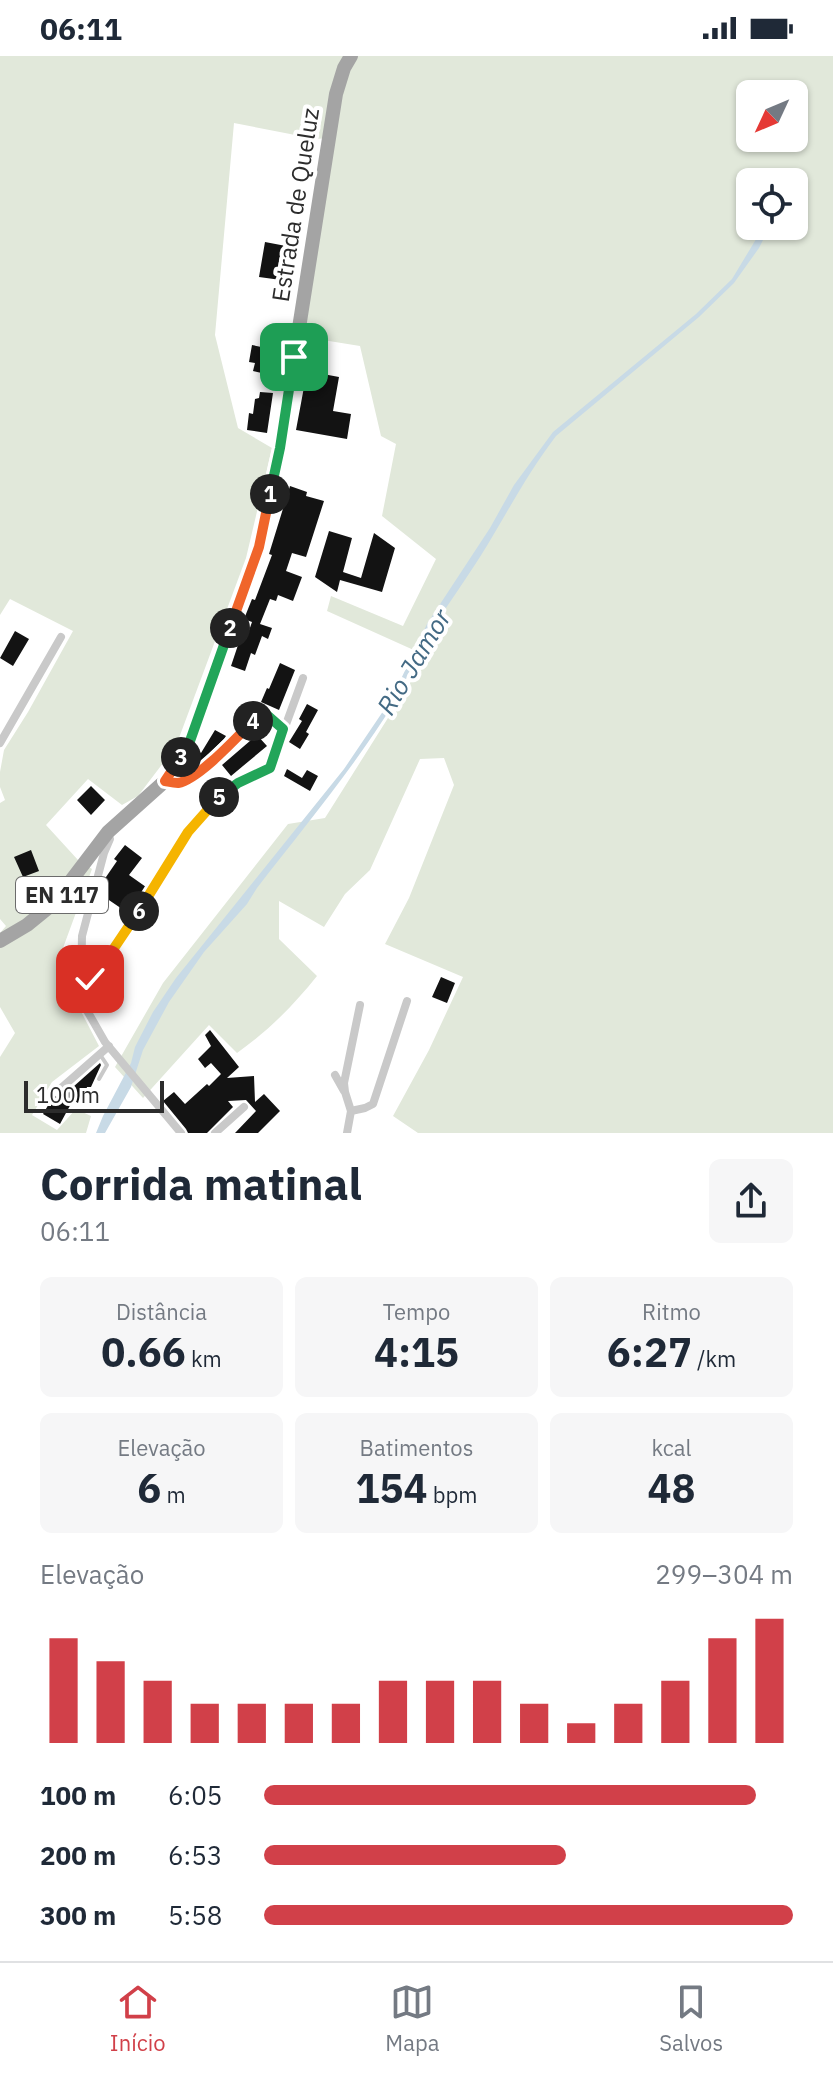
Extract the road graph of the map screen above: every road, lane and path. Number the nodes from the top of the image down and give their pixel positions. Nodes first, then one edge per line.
1 (351, 56) edge
2 (61, 637) dead end
3 (303, 678) dead end
4 (283, 729) junction
5 (0, 743) edge
6 (165, 781) junction
7 (108, 832) junction
8 (0, 941) edge
9 (81, 984) junction
10 (407, 1001) dead end
11 (360, 1005) dead end
12 (109, 1046) junction
13 (100, 1054) junction
14 (335, 1075) dead end
15 (99, 1079) dead end
16 (60, 1089) dead end
17 (345, 1092) junction
18 (244, 1107) dead end
19 (351, 1111) junction
20 (181, 1133) edge
21 (215, 1133) edge
22 (347, 1133) edge

1 - 6 main road, Estrada de Queluz / EN 117
2 - 5 street
3 - 4 street
4 - 6 street
4 - 9 street
6 - 7 main road, Estrada de Queluz / EN 117
7 - 8 main road, Estrada de Queluz / EN 117
7 - 9 street
9 - 12 street
10 - 19 street
11 - 17 street
12 - 13 street
12 - 20 street
13 - 15 lane
13 - 16 street
14 - 17 street
17 - 19 street
18 - 21 street
19 - 22 street

